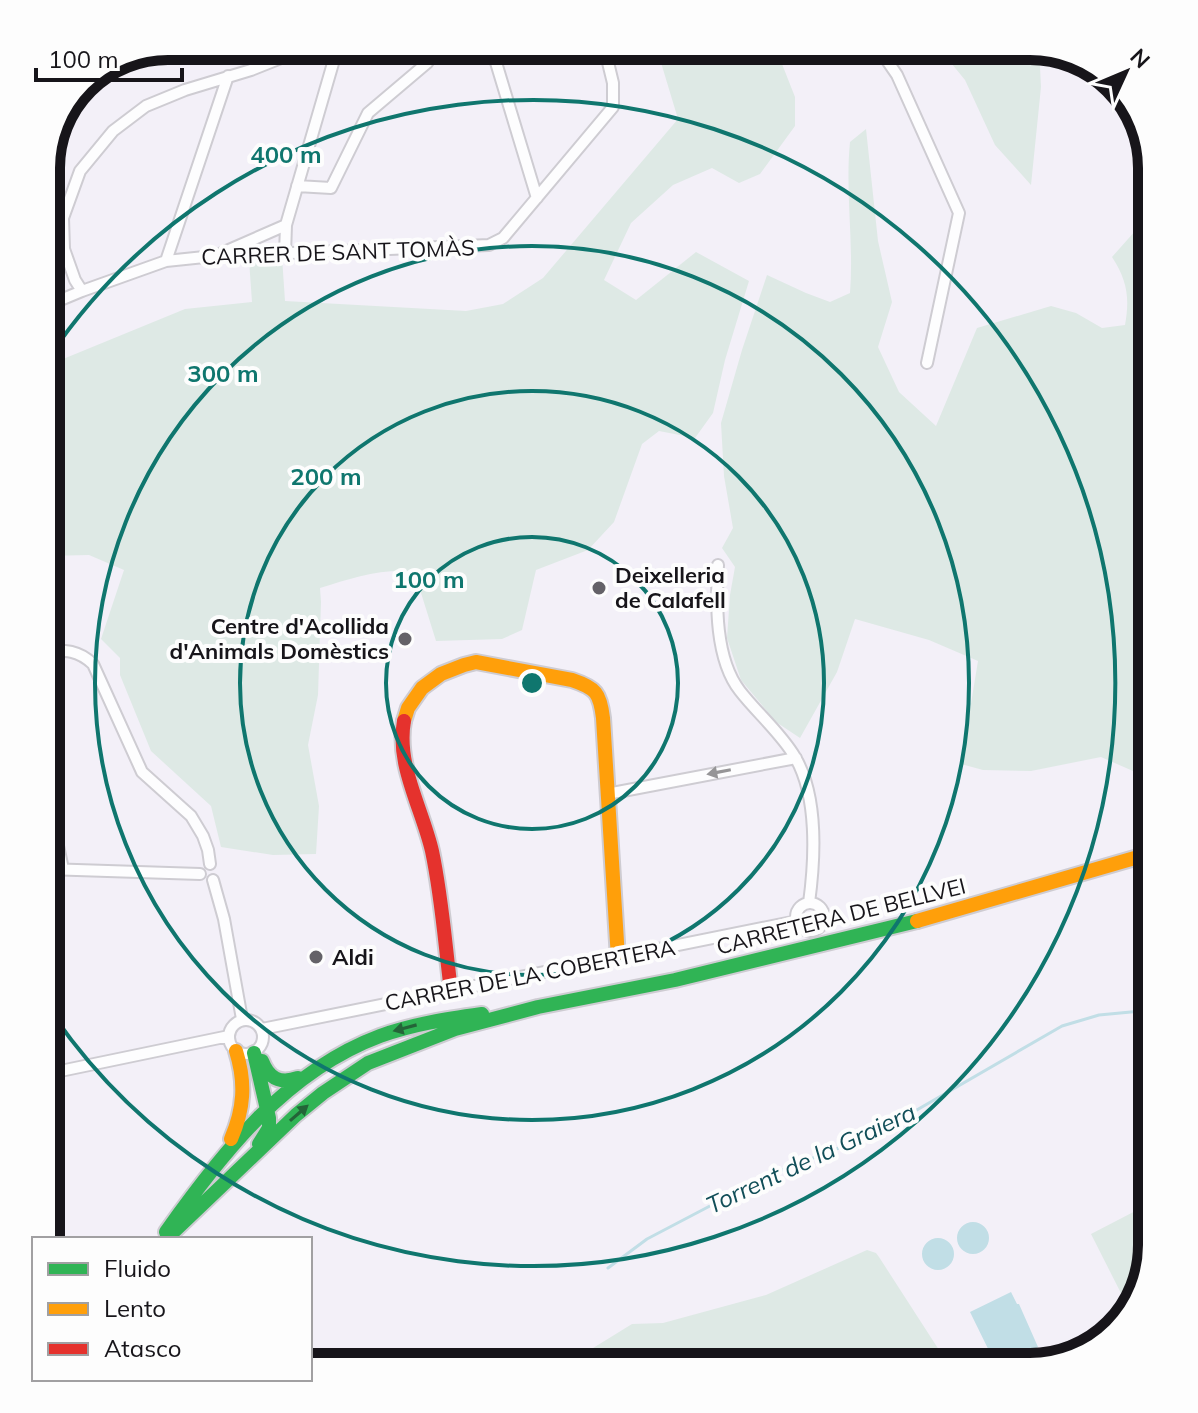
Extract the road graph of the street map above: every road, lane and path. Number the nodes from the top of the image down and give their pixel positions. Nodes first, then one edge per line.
1 (276, 60) edge
2 (334, 60) edge
3 (429, 60) edge
4 (495, 60) edge
5 (607, 60) edge
6 (887, 60) edge
7 (228, 76) junction
8 (297, 186) junction
9 (537, 198) junction
10 (286, 225) junction
11 (285, 254) junction
12 (214, 256) junction
13 (166, 261) junction
14 (82, 291) junction
15 (60, 300) edge
16 (927, 363) dead end
17 (718, 565) dead end
18 (60, 650) edge
19 (796, 758) junction
20 (607, 794) junction
21 (60, 855) edge
22 (1138, 857) edge
23 (210, 864) junction
24 (63, 869) joint
25 (200, 874) junction
26 (213, 880) junction
27 (809, 903) junction
28 (797, 921) junction
29 (618, 958) junction
30 (451, 991) junction
31 (538, 1007) junction
32 (242, 1019) junction
33 (262, 1029) junction
34 (229, 1036) junction
35 (257, 1050) junction
36 (236, 1051) junction
37 (320, 1068) junction
38 (60, 1071) edge
39 (267, 1108) junction
40 (224, 1153) junction
41 (223, 1186) junction
42 (165, 1237) edge
43 (166, 1237) edge

1 - 7 street
2 - 8 street
3 - 8 street
4 - 9 street
5 - 9 street, CARRER DE SANT TOMÀS
6 - 16 street
7 - 13 street
7 - 14 street
8 - 10 street
9 - 11 street, CARRER DE SANT TOMÀS
10 - 11 street
10 - 12 street
11 - 12 street, CARRER DE SANT TOMÀS
12 - 13 street, CARRER DE SANT TOMÀS
13 - 14 street, CARRER DE SANT TOMÀS
14 - 15 street, CARRER DE SANT TOMÀS
17 - 19 street
18 - 23 street
19 -> 20 street
19 - 27 street
20 - 29 main road
20 - 30 main road
21 - 24 street
22 - 31 main road, CARRETERA DE BELLVEI
23 - 25 street
23 - 26 street
24 - 25 street
25 - 26 street
26 - 32 street
27 - 28 street
27 - 28 street
28 - 29 street, CARRER DE LA COBERTERA
29 - 30 street, CARRER DE LA COBERTERA
30 - 33 street, CARRER DE LA COBERTERA
31 -> 37 main road, CARRETERA DE BELLVEI
41 -> 31 main road, CARRETERA DE BELLVEI
32 - 33 street
32 - 34 street
33 - 35 street
34 - 36 street
34 - 38 street
35 - 36 street
35 - 37 main road
35 - 39 main road
36 - 40 main road
37 - 39 main road, CARRETERA DE BELLVEI
39 - 40 main road, CARRETERA DE BELLVEI
39 - 41 main road
40 - 42 main road, CARRETERA DE BELLVEI
41 - 43 main road, CARRETERA DE BELLVEI

